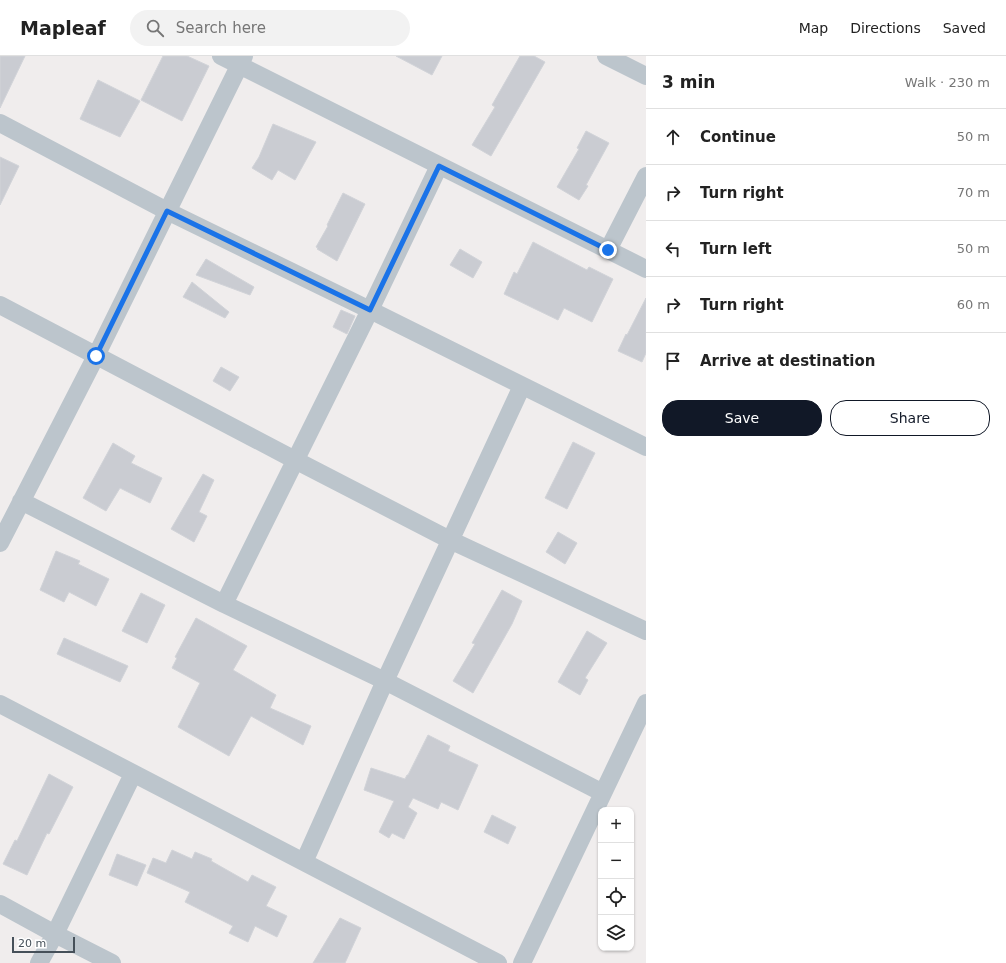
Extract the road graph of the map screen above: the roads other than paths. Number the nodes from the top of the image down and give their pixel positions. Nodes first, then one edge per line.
1 (221, 56) edge
2 (606, 56) edge
3 (241, 60) edge
4 (646, 76) edge
5 (0, 123) edge
6 (439, 166) junction
7 (646, 176) edge
8 (167, 211) junction
9 (608, 250) junction
10 (646, 269) edge
11 (0, 306) edge
12 (370, 310) junction
13 (96, 356) junction
14 (522, 386) junction
15 (646, 447) edge
16 (295, 460) junction
17 (21, 501) junction
18 (450, 540) junction
19 (0, 543) edge
20 (224, 604) junction
21 (646, 632) edge
22 (385, 681) junction
23 (646, 703) edge
24 (0, 704) edge
25 (133, 774) junction
26 (603, 793) junction
27 (304, 862) junction
28 (0, 904) edge
29 (55, 934) junction
30 (40, 963) edge
31 (112, 963) edge
32 (498, 963) edge
33 (522, 963) edge

1 - 3 street
2 - 4 street
3 - 6 street
3 - 8 street
5 - 8 street
6 - 9 street
6 - 12 street
7 - 9 street
8 - 12 street
8 - 13 street
9 - 10 street
11 - 13 street
12 - 14 street
12 - 16 street
13 - 16 street
13 - 17 street
14 - 15 street
14 - 18 street
16 - 18 street
16 - 20 street
17 - 19 street
17 - 20 street
18 - 21 street
18 - 22 street
20 - 22 street
22 - 26 street
22 - 27 street
23 - 26 street
24 - 25 street
25 - 27 street
25 - 29 street
26 - 33 street
27 - 32 street
28 - 29 street
29 - 30 street
29 - 31 street

